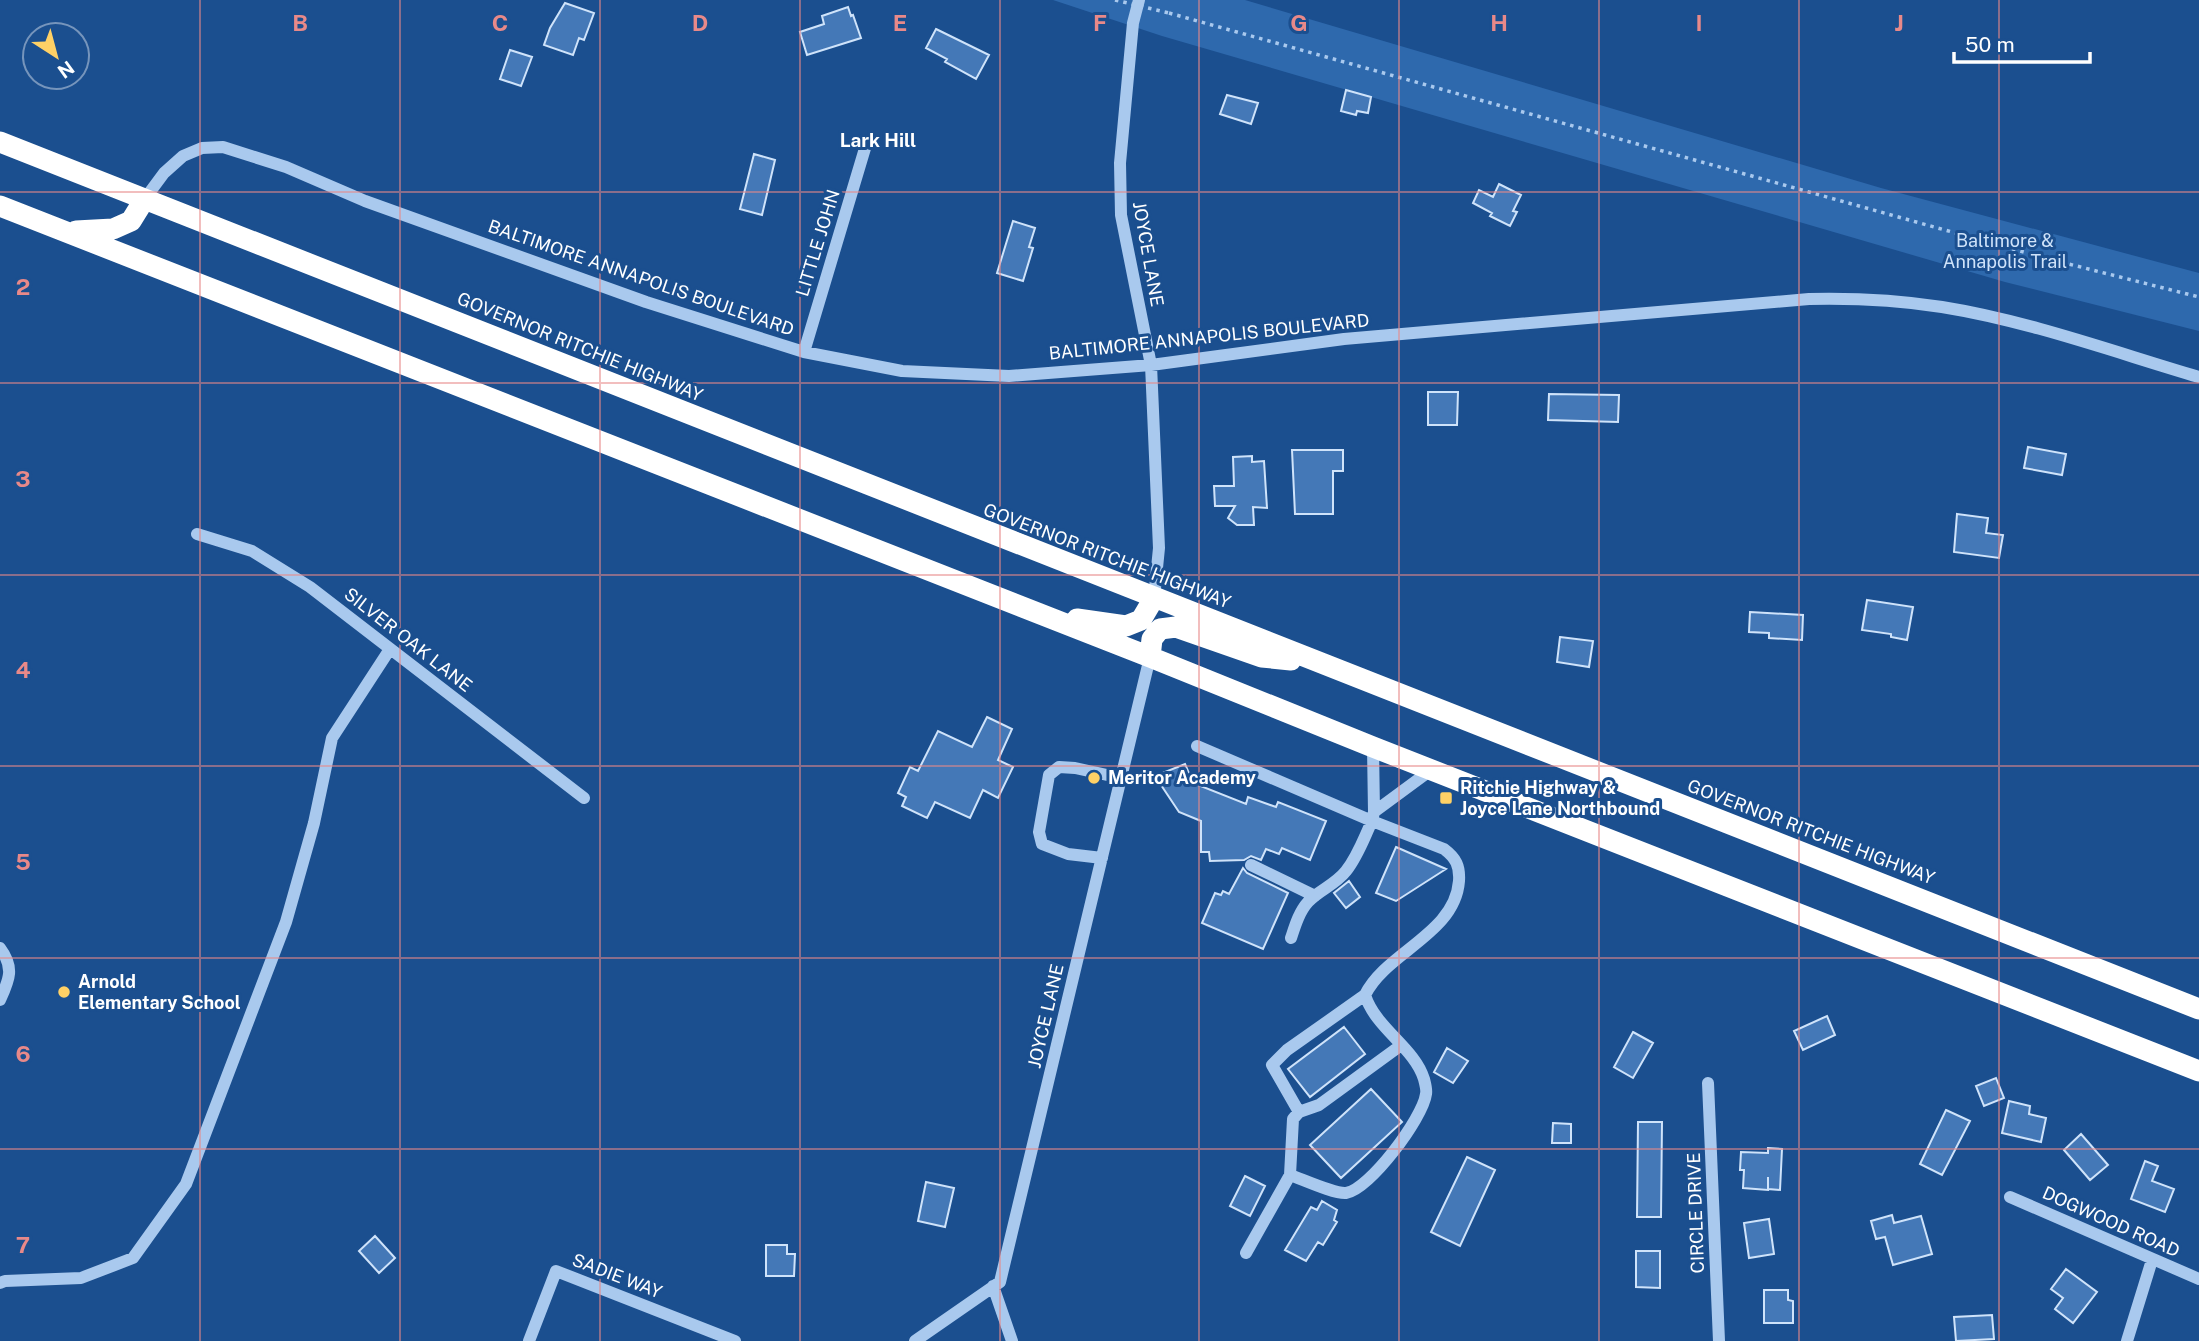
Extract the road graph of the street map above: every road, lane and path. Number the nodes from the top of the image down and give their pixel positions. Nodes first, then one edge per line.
1 (1115, 0) edge
2 (1139, 0) edge
3 (0, 142) edge
4 (866, 145) dead end
5 (144, 200) junction
6 (0, 206) edge
7 (66, 231) junction
8 (2199, 297) edge
9 (804, 352) junction
10 (1151, 365) junction
11 (2199, 377) edge
12 (197, 534) dead end
13 (1154, 598) junction
14 (1037, 614) junction
15 (390, 649) junction
16 (1150, 657) junction
17 (1317, 663) junction
18 (1197, 746) dead end
19 (1373, 747) junction
20 (1431, 770) junction
21 (1121, 778) junction
22 (584, 797) dead end
23 (1373, 816) junction
24 (1102, 858) junction
25 (1251, 865) dead end
26 (1315, 896) junction
27 (1291, 938) dead end
28 (0, 948) edge
29 (1365, 995) junction
30 (0, 1000) edge
31 (2199, 1009) edge
32 (1400, 1046) junction
33 (2199, 1071) edge
34 (1708, 1083) dead end
35 (1299, 1112) junction
36 (1290, 1174) junction
37 (2010, 1196) dead end
38 (1246, 1253) dead end
39 (2152, 1260) junction
40 (2199, 1279) edge
41 (0, 1283) edge
42 (993, 1286) junction
43 (529, 1341) edge
44 (735, 1341) edge
45 (915, 1341) edge
46 (1012, 1341) edge
47 (1719, 1341) edge
48 (2127, 1341) edge

1 - 8 path, bridge
2 - 10 street, JOYCE LANE
3 - 5 highway, GOVERNOR RITCHIE HIGHWAY
4 - 9 street, LITTLE JOHN
5 - 7 highway
5 - 9 street, BALTIMORE ANNAPOLIS BOULEVARD
5 - 13 highway, GOVERNOR RITCHIE HIGHWAY
6 - 7 highway
7 - 14 highway
9 - 10 street, BALTIMORE ANNAPOLIS BOULEVARD
10 - 11 street, BALTIMORE ANNAPOLIS BOULEVARD
10 - 13 street, JOYCE LANE
12 - 15 street, SILVER OAK LANE
13 - 14 highway
13 - 17 highway, GOVERNOR RITCHIE HIGHWAY
14 - 16 highway
15 - 22 street, SILVER OAK LANE
15 - 41 street
16 - 17 highway
16 - 19 highway
16 - 21 street, JOYCE LANE
17 - 31 highway, GOVERNOR RITCHIE HIGHWAY
18 - 23 street
19 - 20 highway
19 - 23 street
20 - 23 street
20 - 33 highway
21 - 24 street, JOYCE LANE
21 - 24 street
23 - 26 street
23 - 29 street
24 - 42 street, JOYCE LANE
25 - 26 street
26 - 27 street
28 - 30 street
29 - 32 street
29 - 35 street
32 - 35 street
32 - 36 street
34 - 47 street, CIRCLE DRIVE
35 - 36 street
36 - 38 street
37 - 39 street, DOGWOOD ROAD
39 - 40 street, DOGWOOD ROAD
39 - 48 street
42 - 45 street
42 - 46 street
43 - 44 street, SADIE WAY

